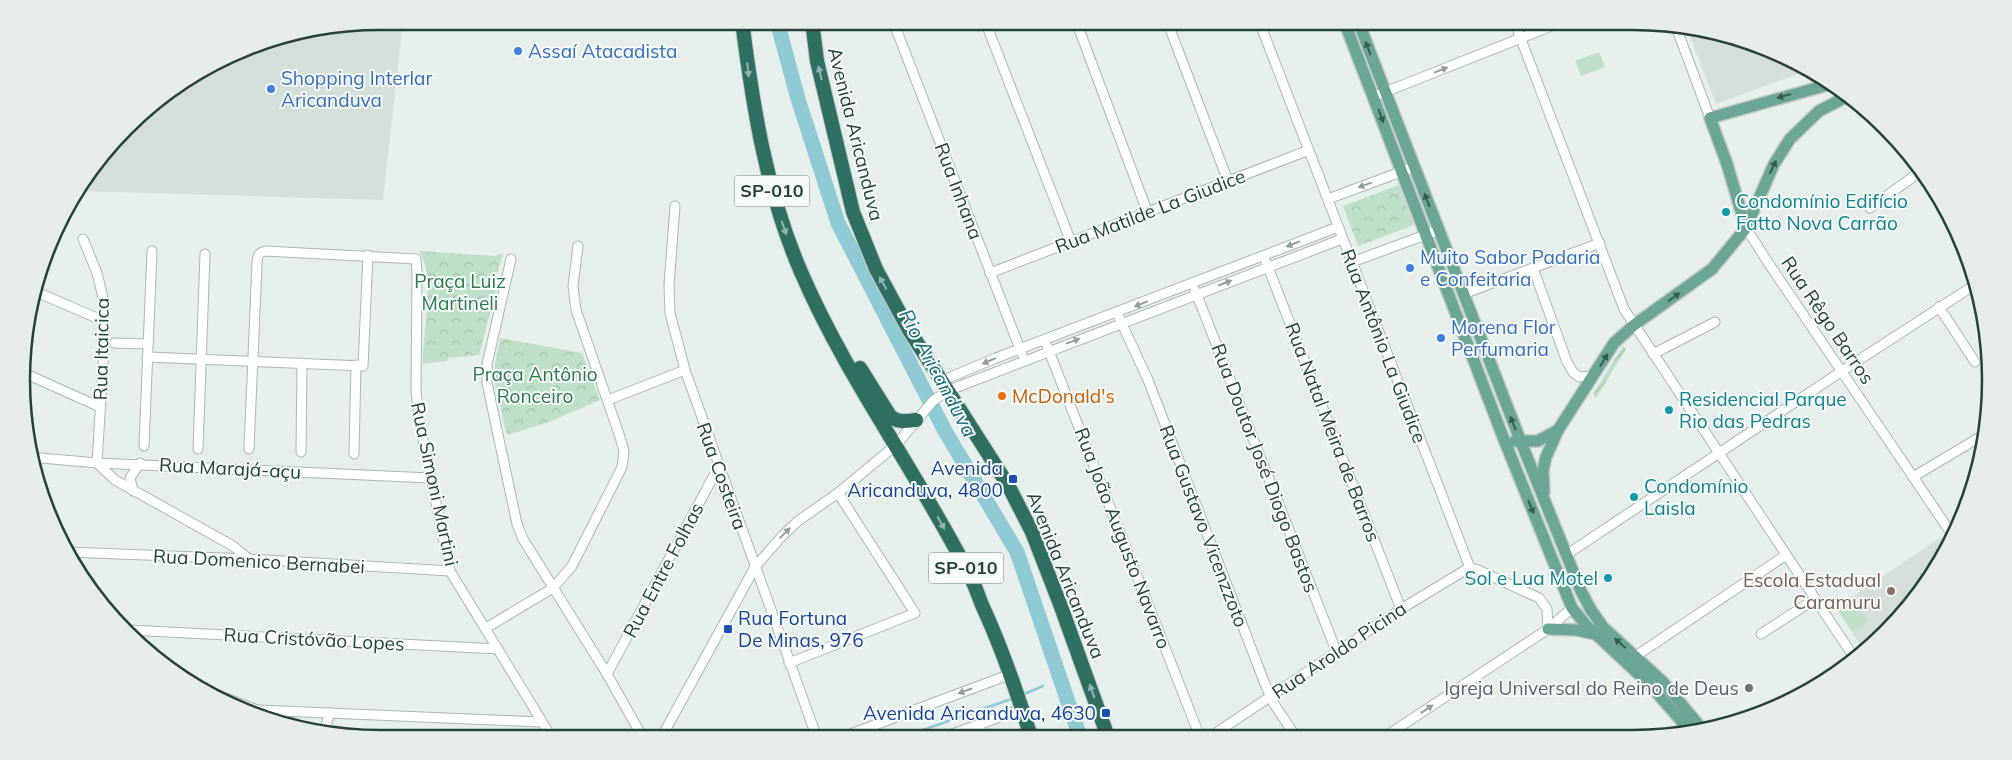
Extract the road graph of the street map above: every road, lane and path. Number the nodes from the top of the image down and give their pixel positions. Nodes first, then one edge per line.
1 (743, 30) edge
2 (813, 30) edge
3 (896, 30) edge
4 (989, 30) edge
5 (1079, 30) edge
6 (1170, 30) edge
7 (1262, 30) edge
8 (1347, 30) edge
9 (1361, 30) edge
10 (1518, 30) edge
11 (1541, 30) edge
12 (1678, 33) edge
13 (1521, 38) junction
14 (1822, 87) edge
15 (1385, 92) junction
16 (1373, 97) junction
17 (1841, 99) edge
18 (1710, 118) junction
19 (1309, 150) junction
20 (1414, 167) junction
21 (1402, 172) junction
22 (1915, 175) edge
23 (1228, 181) junction
24 (1328, 199) junction
25 (675, 206) dead end
26 (1870, 208) dead end
27 (1147, 211) junction
28 (1338, 227) junction
29 (1746, 228) junction
30 (1438, 230) junction
31 (1427, 234) junction
32 (83, 239) dead end
33 (1342, 239) junction
34 (1071, 242) junction
35 (1600, 243) junction
36 (578, 246) dead end
37 (152, 251) dead end
38 (205, 254) dead end
39 (368, 255) junction
40 (1263, 256) junction
41 (511, 260) dead end
42 (1352, 262) junction
43 (1268, 267) junction
44 (1533, 268) junction
45 (990, 273) junction
46 (1192, 283) junction
47 (1970, 288) edge
48 (41, 294) edge
49 (1197, 294) junction
50 (1463, 294) junction
51 (1939, 307) junction
52 (1117, 313) junction
53 (104, 321) junction
54 (1715, 322) dead end
55 (1122, 323) junction
56 (1634, 325) junction
57 (1045, 340) junction
58 (114, 343) dead end
59 (148, 344) junction
60 (1020, 349) junction
61 (839, 350) junction
62 (1049, 350) junction
63 (1653, 354) junction
64 (147, 357) junction
65 (201, 359) junction
66 (254, 361) junction
67 (1025, 361) junction
68 (1975, 362) dead end
69 (302, 363) junction
70 (356, 365) junction
71 (685, 370) junction
72 (1842, 371) junction
73 (30, 376) edge
74 (1594, 376) junction
75 (944, 386) junction
76 (608, 400) junction
77 (100, 408) junction
78 (916, 420) junction
79 (1558, 430) junction
80 (1503, 437) junction
81 (1977, 439) edge
82 (1521, 442) junction
83 (896, 445) junction
84 (144, 446) dead end
85 (198, 449) dead end
86 (249, 450) dead end
87 (300, 452) dead end
88 (354, 454) dead end
89 (1719, 454) junction
90 (39, 458) edge
91 (98, 463) junction
92 (140, 463) junction
93 (719, 466) junction
94 (1913, 477) junction
95 (430, 478) junction
96 (133, 491) junction
97 (838, 493) junction
98 (1544, 501) junction
99 (1948, 529) edge
100 (221, 540) junction
101 (76, 552) edge
102 (1566, 555) junction
103 (1786, 555) junction
104 (209, 558) junction
105 (249, 559) junction
106 (755, 567) junction
107 (1470, 568) junction
108 (450, 571) junction
109 (553, 588) junction
110 (1581, 590) junction
111 (1815, 599) junction
112 (1572, 608) junction
113 (1401, 609) junction
114 (486, 628) junction
115 (1548, 629) junction
116 (136, 630) edge
117 (1595, 634) junction
118 (1760, 634) dead end
119 (498, 649) junction
120 (1337, 653) junction
121 (1851, 653) edge
122 (1631, 659) junction
123 (789, 662) junction
124 (607, 674) junction
125 (1012, 676) junction
126 (1271, 696) junction
127 (1022, 707) junction
128 (265, 710) edge
129 (330, 713) junction
130 (542, 722) junction
131 (1698, 723) edge
132 (326, 726) edge
133 (979, 726) junction
134 (1686, 726) edge
135 (547, 730) edge
136 (638, 730) edge
137 (665, 730) edge
138 (814, 730) edge
139 (862, 730) edge
140 (966, 730) edge
141 (980, 730) edge
142 (1028, 730) edge
143 (1105, 730) edge
144 (1197, 730) edge
145 (1220, 730) edge
146 (1292, 730) edge
147 (1395, 730) edge

1 -> 61 highway, SP-010
75 -> 2 highway, Avenida Aricanduva
3 - 45 street, Rua Inhana
4 - 34 street
5 - 27 street
6 - 23 street
7 - 19 street, Rua Antônio La Giudice
8 - 16 main road
15 -> 9 main road
10 - 13 street
11 - 13 street
12 - 18 street, Rua Rêgo Barros
15 -> 13 street
13 - 35 street
14 -> 18 main road
15 - 16 street
15 - 20 main road
16 -> 21 main road
29 -> 17 main road
18 - 29 main road, Rua Rêgo Barros
19 - 23 street, Rua Matilde La Giudice
19 - 24 street, Rua Antônio La Giudice
20 - 21 street
30 -> 20 main road
21 -> 24 street
21 - 31 main road
22 - 26 street
23 - 27 street, Rua Matilde La Giudice
24 - 28 street, Rua Antônio La Giudice
25 - 71 street, Rua Costeira
27 - 34 street, Rua Matilde La Giudice
28 - 33 street, Rua Antônio La Giudice
28 -> 40 street
56 -> 29 main road
29 - 72 street, Rua Rêgo Barros
30 - 31 street
30 - 50 main road
31 - 42 street
31 - 80 main road
32 - 53 street, Rua Itaicica
33 - 42 street, Rua Antônio La Giudice
33 - 43 street
34 - 45 street, Rua Matilde La Giudice
35 - 44 street
35 - 56 street
36 - 76 street
37 - 59 street
38 - 65 street
39 - 66 street
39 - 70 street
39 - 95 street, Rua Simoni Martini
40 - 43 street, Rua Natal Meira de Barros
40 - 46 street
41 - 109 street
42 - 107 street, Rua Antônio La Giudice
49 -> 43 street
43 - 113 street, Rua Natal Meira de Barros
44 - 50 street
44 - 74 street
45 - 60 street, Rua Inhana
46 - 49 street, Rua Doutor José Diogo Bastos
46 -> 52 street
47 - 51 street
48 - 53 street
49 - 55 street
49 - 120 street, Rua Doutor José Diogo Bastos
82 -> 50 main road
51 - 68 street
51 - 72 street
52 - 55 street, Rua Gustavo Vicenzzoto
52 - 57 street
53 - 77 street, Rua Itaicica
54 - 63 street
62 -> 55 street
55 - 126 street, Rua Gustavo Vicenzzoto
56 - 63 street
74 -> 56 main road
57 - 60 street
57 - 62 street, Rua João Augusto Navarro
58 - 59 street
59 - 64 street
60 - 67 street, Rua Inhana
60 -> 75 street
61 - 78 highway
61 - 83 highway, SP-010
62 - 67 street
62 - 144 street, Rua João Augusto Navarro
63 - 89 street
64 - 65 street
64 - 84 street
65 - 66 street
65 - 85 street
66 - 69 street
66 - 86 street
67 - 75 street
69 - 70 street
69 - 87 street
70 - 88 street
71 - 76 street
71 - 93 street, Rua Costeira
72 - 89 street
72 - 94 street, Rua Rêgo Barros
73 - 77 street
74 - 79 main road
75 - 78 street
143 -> 75 highway, Avenida Aricanduva
76 - 109 street
77 - 91 street, Rua Itaicica
78 - 83 street
79 - 82 main road
79 - 98 main road
80 - 82 main road
80 -> 112 main road
81 - 94 street
82 - 98 main road
83 - 97 street
83 -> 125 highway, SP-010
89 - 102 street
89 - 103 street
90 - 91 street, Rua Marajá-açu
91 - 92 street, Rua Marajá-açu
91 - 96 street
92 - 95 street, Rua Marajá-açu
92 - 96 street
93 - 106 street, Rua Costeira
93 - 124 street, Rua Entre Folhas
94 - 99 street, Rua Rêgo Barros
95 - 108 street, Rua Simoni Martini
96 - 100 street
106 -> 97 street
97 - 123 street
98 - 102 main road
100 - 104 street
100 - 105 street
101 - 104 street, Rua Domenico Bernabei
102 - 110 main road
103 - 111 street
103 - 122 street
104 - 105 street, Rua Domenico Bernabei
105 - 108 street, Rua Domenico Bernabei
106 - 123 street, Rua Costeira
106 - 137 street
107 - 113 street, Rua Aroldo Picina
107 - 115 street
108 - 114 street, Rua Simoni Martini
109 - 114 street
109 - 124 street
110 - 112 main road
122 -> 110 main road
111 - 118 street
111 - 121 street
112 - 115 street
112 - 117 main road
113 - 120 street, Rua Aroldo Picina
114 - 119 street, Rua Simoni Martini
115 - 117 main road
147 -> 115 street
116 - 119 street, Rua Cristóvão Lopes
117 - 122 main road
119 - 130 street, Rua Simoni Martini
120 - 126 street, Rua Aroldo Picina
122 - 131 main road
122 - 134 main road
123 - 138 street, Rua Costeira
124 - 136 street
125 - 127 highway, SP-010
125 -> 139 street
126 - 145 street, Rua Aroldo Picina
126 - 146 street, Rua Gustavo Vicenzzoto
127 - 133 street
127 - 142 highway, SP-010
128 - 129 street
129 - 130 street
129 - 132 street
130 - 135 street, Rua Simoni Martini
133 - 140 street
133 - 141 street

